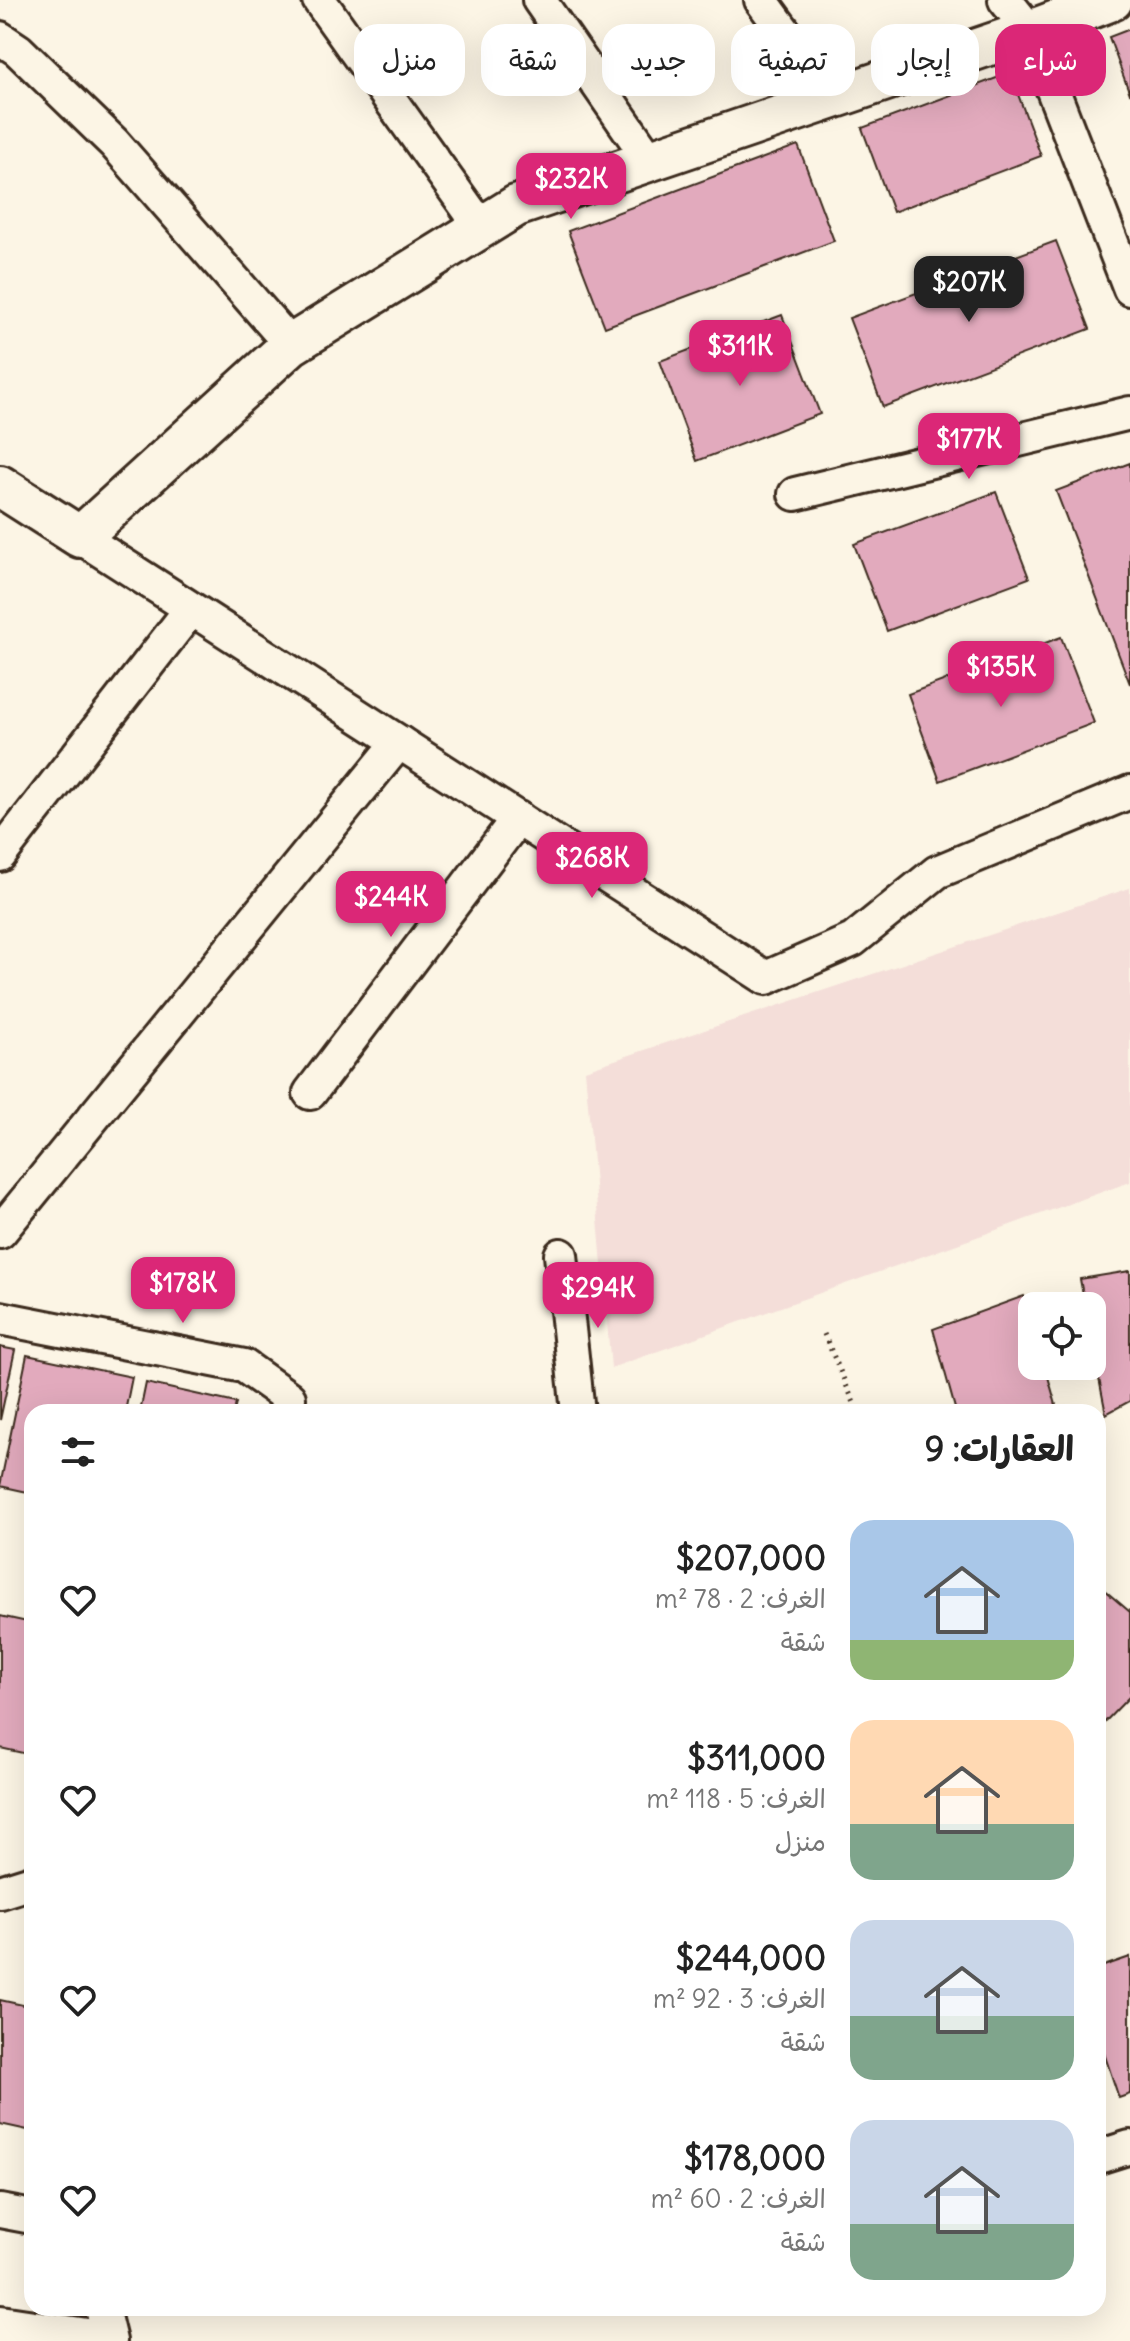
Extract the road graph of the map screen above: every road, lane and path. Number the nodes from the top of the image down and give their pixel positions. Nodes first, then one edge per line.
1 (319, 0) edge
2 (539, 0) edge
3 (761, 0) edge
4 (1005, 0) edge
5 (1112, 0) edge
6 (1024, 24) edge
7 (1049, 24) edge
8 (0, 38) edge
9 (995, 43) edge
10 (1055, 96) edge
11 (833, 98) junction
12 (650, 160) junction
13 (481, 227) junction
14 (1130, 289) edge
15 (291, 345) junction
16 (1130, 413) edge
17 (0, 486) edge
18 (795, 494) dead end
19 (80, 537) junction
20 (191, 609) junction
21 (399, 742) junction
22 (1130, 792) edge
23 (518, 818) junction
24 (0, 855) edge
25 (310, 1093) dead end
26 (0, 1232) edge
27 (561, 1255) dead end
28 (0, 1318) edge
29 (824, 1334) dead end
30 (288, 1404) edge
31 (577, 1404) edge
32 (855, 1404) edge
33 (24, 1884) edge
34 (0, 1892) edge
35 (1130, 2147) edge
36 (1106, 2154) edge
37 (0, 2211) edge
38 (24, 2216) edge
39 (104, 2316) edge
40 (0, 2328) edge
41 (86, 2341) edge
42 (110, 2341) edge

1 - 13 street
2 - 12 street
3 - 11 street
4 - 6 street
5 - 7 street
8 - 15 street
9 - 11 street
10 - 14 street
11 - 12 street
12 - 13 street
13 - 15 street
15 - 19 street
16 - 18 street
17 - 19 street
19 - 20 street
20 - 21 street
20 - 24 street
21 - 23 street
21 - 26 street
22 - 23 street
23 - 25 street
27 - 31 street
28 - 30 street
29 - 32 path
33 - 34 street
35 - 36 street
37 - 38 street
39 - 42 street
40 - 41 main road

